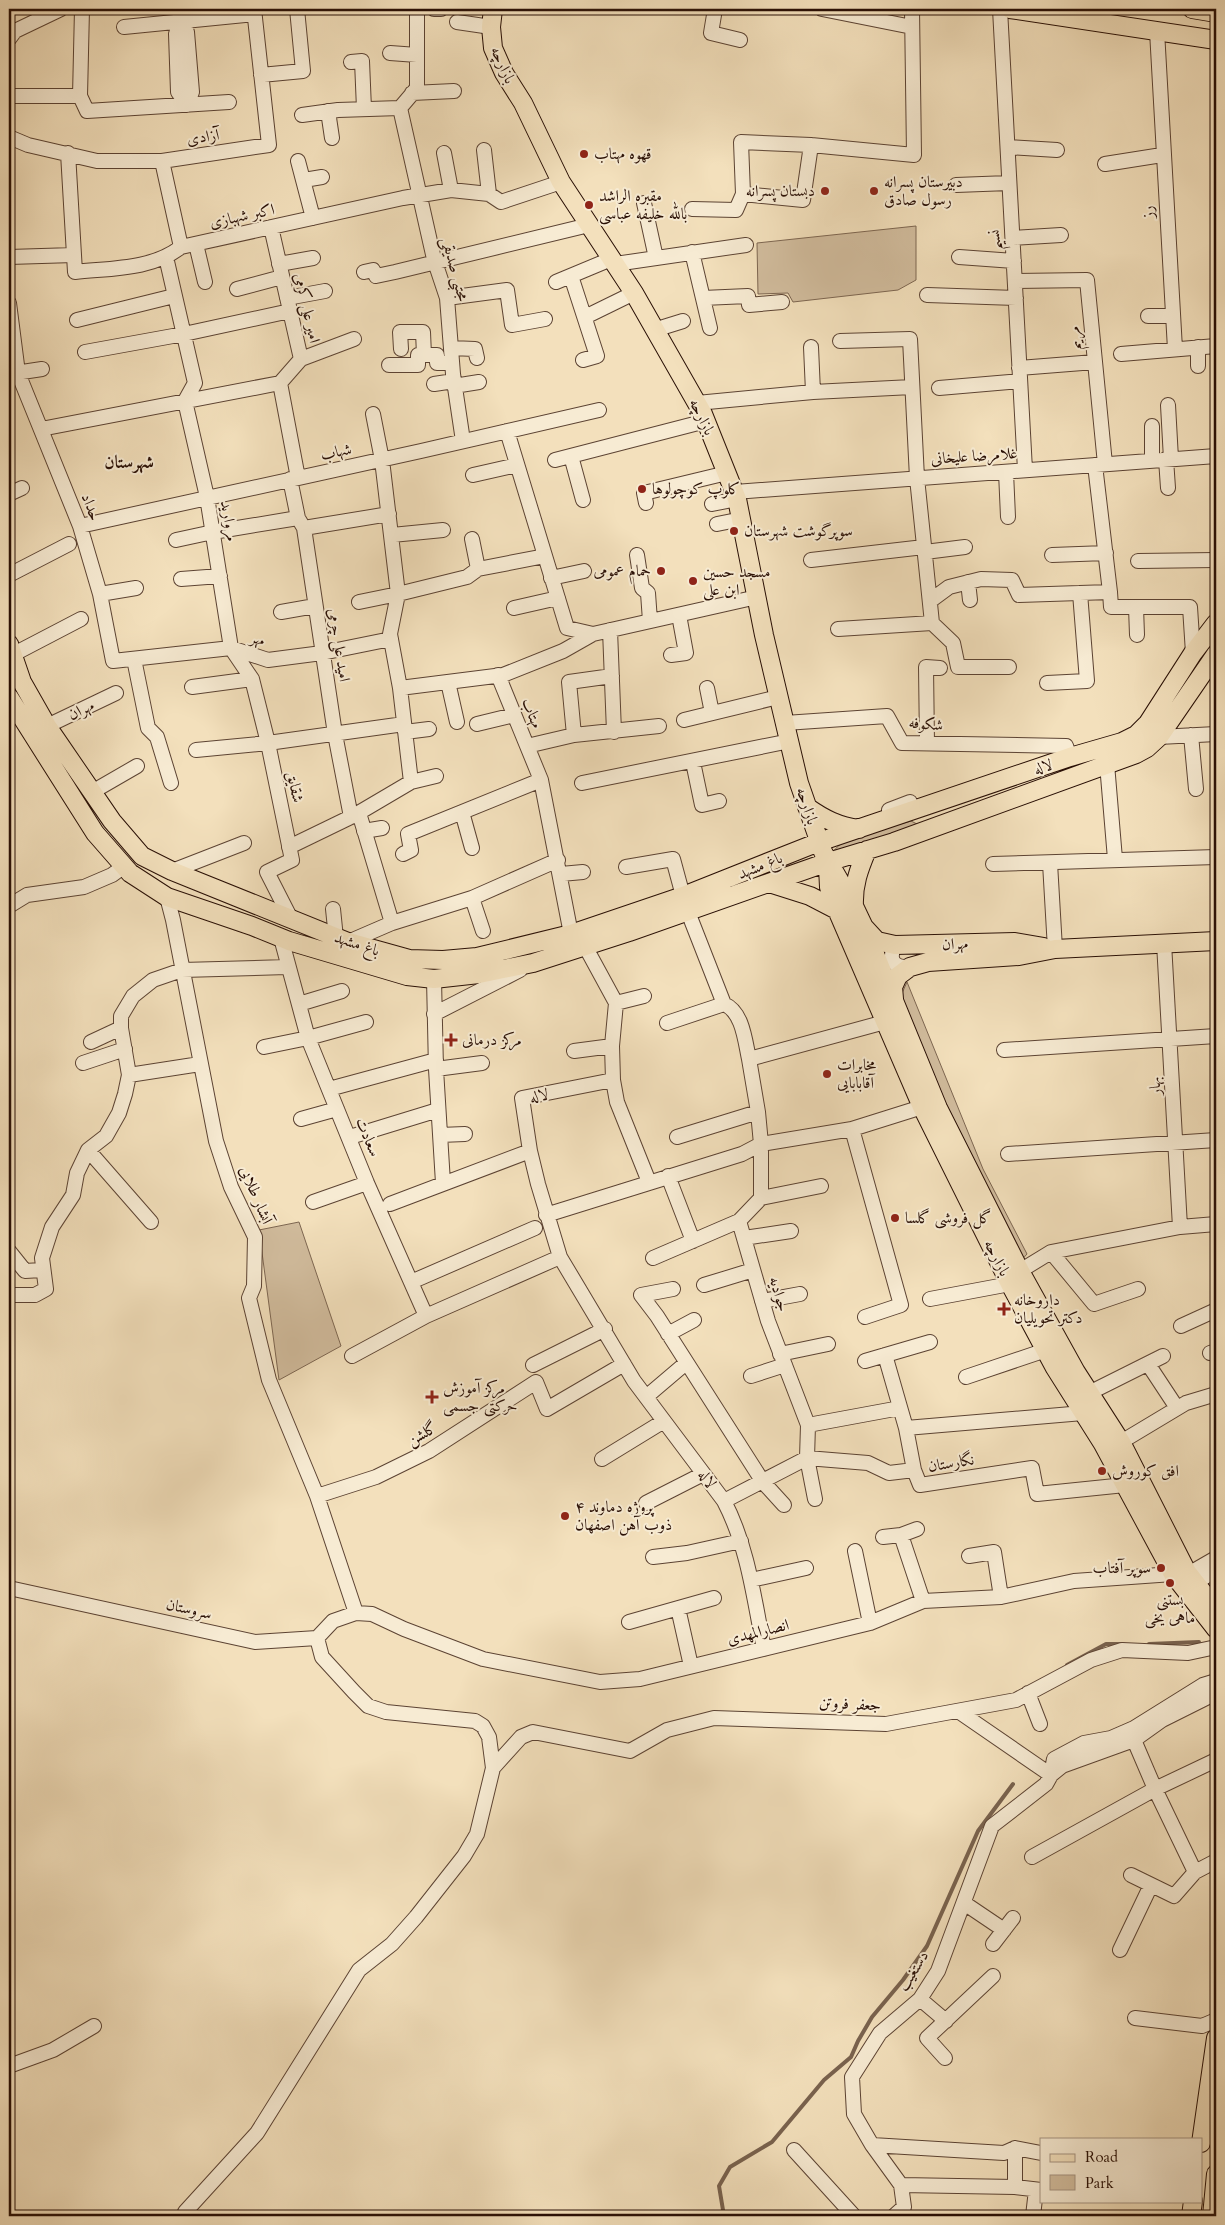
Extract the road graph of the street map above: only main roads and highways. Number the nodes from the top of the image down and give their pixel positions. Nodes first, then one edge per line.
1 (493, 9) edge
2 (1010, 9) edge
3 (1192, 9) edge
4 (1216, 12) edge
5 (1216, 40) edge
6 (1216, 623) edge
7 (11, 650) edge
8 (1216, 654) edge
9 (9, 697) edge
10 (915, 805) junction
11 (807, 807) junction
12 (859, 829) junction
13 (929, 829) junction
14 (820, 842) junction
15 (867, 850) junction
16 (828, 862) junction
17 (769, 883) junction
18 (229, 894) junction
19 (685, 904) junction
20 (854, 906) junction
21 (259, 907) junction
22 (836, 910) junction
23 (220, 916) junction
24 (863, 925) junction
25 (252, 926) junction
26 (1216, 941) edge
27 (1055, 949) junction
28 (478, 966) junction
29 (895, 1004) junction
30 (1015, 1277) junction
31 (1062, 1364) junction
32 (1216, 1609) edge
33 (1216, 1629) edge
34 (1216, 2038) edge
35 (1202, 2138) edge
36 (1216, 2174) edge
37 (1193, 2202) edge
38 (1191, 2216) edge
39 (1212, 2216) edge

1 - 11 main road, بازارچه
2 - 5 main road
3 - 4 main road
6 - 10 main road, لاله
7 - 18 main road, باغ مشهد
8 - 13 main road, لاله
9 - 23 main road, باغ مشهد
10 - 12 main road, لاله
10 - 13 main road
11 - 12 main road
11 - 14 main road, بازارچه
12 - 14 main road, لاله
13 - 15 main road, لاله
14 - 16 main road, بازارچه
14 - 19 main road, باغ مشهد
15 - 16 main road, لاله
15 - 20 main road
16 - 17 main road, باغ مشهد
16 - 20 main road, بازارچه
16 - 22 main road, بازارچه
17 - 19 main road, باغ مشهد
17 - 22 main road
18 - 21 main road, باغ مشهد
18 - 23 main road
19 - 28 main road, باغ مشهد
19 - 28 main road, باغ مشهد
20 - 24 main road, بازارچه
21 - 25 main road
21 - 28 main road, باغ مشهد
22 - 30 main road, بازارچه
23 - 25 main road, باغ مشهد
24 - 27 main road, مهران
24 - 29 main road, بازارچه
25 - 28 main road, باغ مشهد
26 - 27 main road, مهران
27 - 29 main road, مهران
29 - 30 main road, بازارچه
30 - 31 main road, بازارچه
31 - 32 main road, بازارچه
31 - 33 main road, بازارچه
34 - 35 main road
36 - 39 main road
37 - 38 main road

